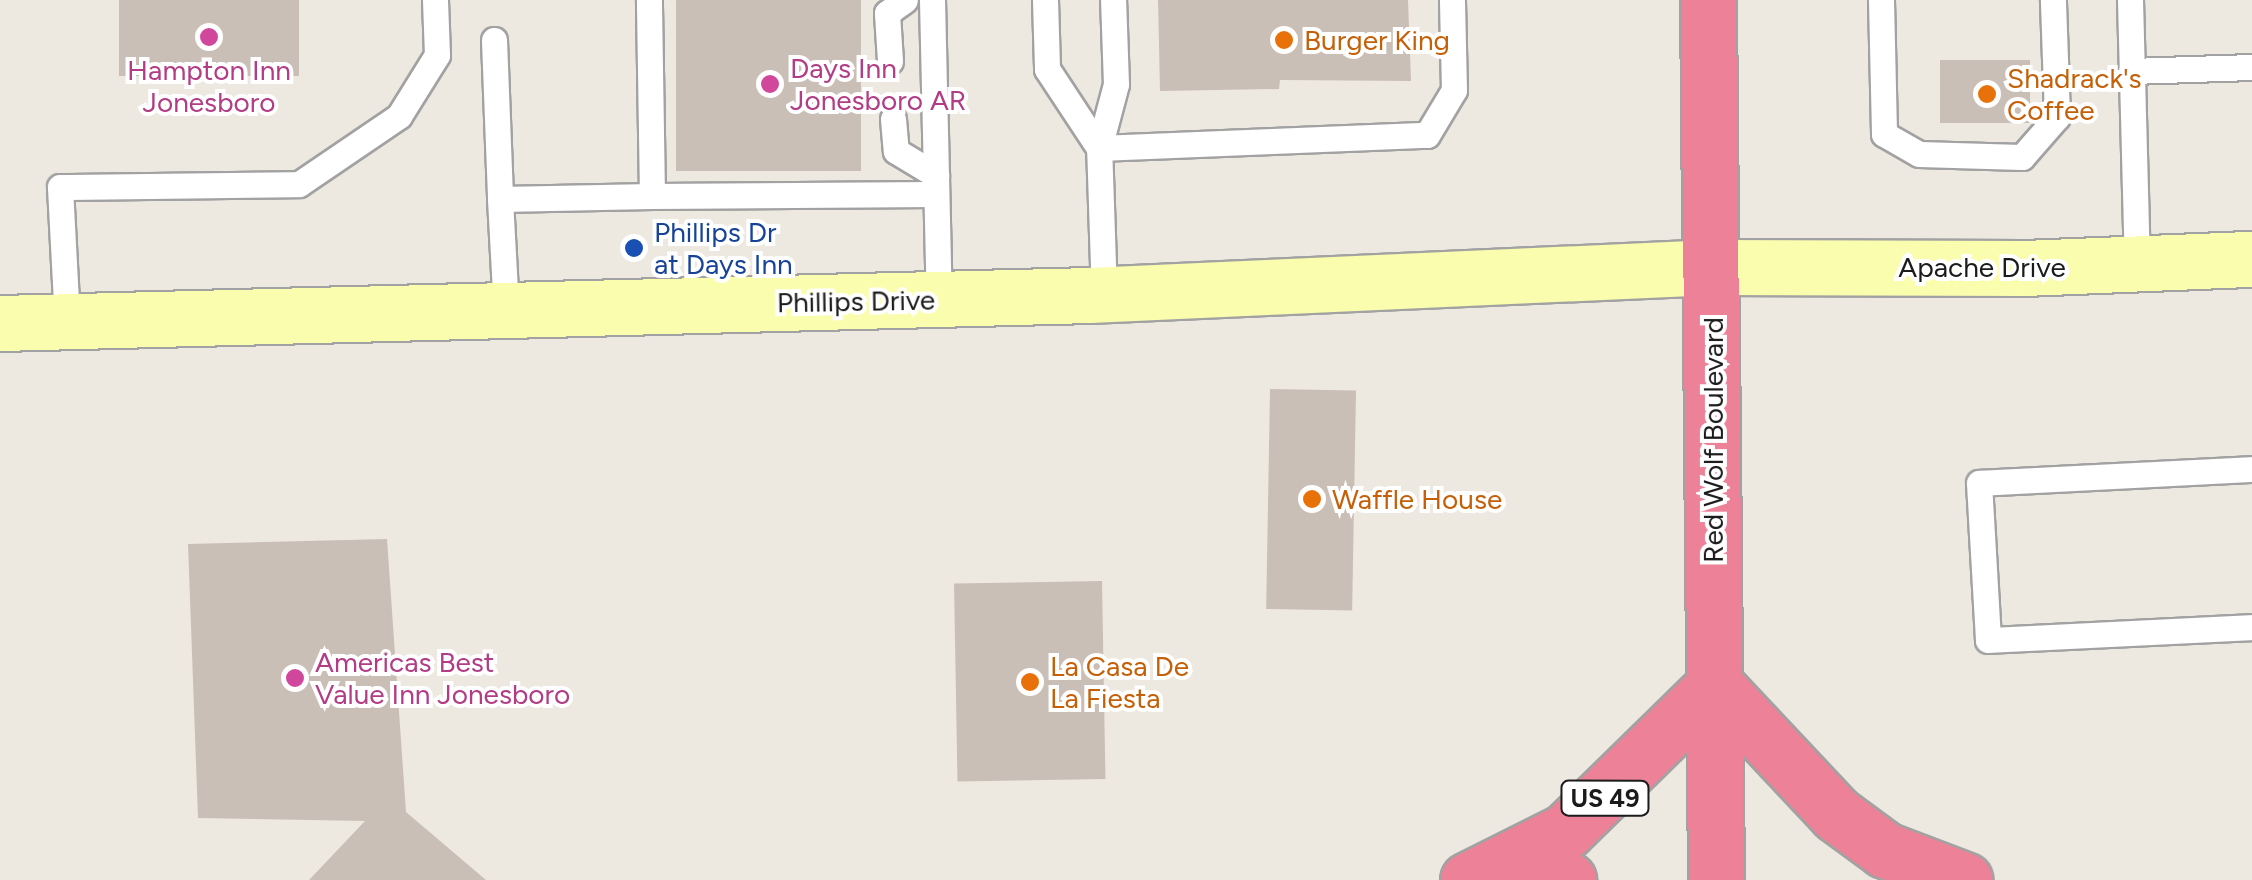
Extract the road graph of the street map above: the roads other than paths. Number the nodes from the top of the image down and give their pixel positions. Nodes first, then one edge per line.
1 (435, 0) edge
2 (649, 0) edge
3 (905, 0) edge
4 (932, 0) edge
5 (1045, 0) edge
6 (1113, 0) edge
7 (1452, 0) edge
8 (1708, 0) edge
9 (1882, 0) edge
10 (2053, 0) edge
11 (2130, 0) edge
12 (494, 40) dead end
13 (890, 61) dead end
14 (2252, 68) edge
15 (2131, 71) junction
16 (893, 119) dead end
17 (1099, 148) junction
18 (936, 184) junction
19 (652, 196) junction
20 (500, 199) junction
21 (2252, 259) edge
22 (2137, 264) junction
23 (1712, 267) junction
24 (1104, 295) junction
25 (938, 299) junction
26 (506, 310) junction
27 (66, 321) junction
28 (0, 323) edge
29 (2252, 469) edge
30 (2252, 626) edge
31 (1715, 686) junction
32 (1470, 880) edge
33 (1568, 880) edge
34 (1716, 880) edge
35 (1964, 880) edge

1 - 27 lane
2 - 19 lane
3 - 13 lane
4 - 18 lane
5 - 17 lane
6 - 17 lane
7 - 17 lane
8 - 23 highway, Red Wolf Boulevard
9 - 10 lane
11 - 15 lane
12 - 20 lane
14 - 15 lane
15 - 22 lane
16 - 18 lane
17 - 24 lane
18 - 19 lane
18 - 25 lane
19 - 20 lane
20 - 26 lane
21 - 22 street, Apache Drive
22 - 23 street, Apache Drive
23 - 24 street, Phillips Drive
23 - 31 highway, Red Wolf Boulevard
24 - 25 street, Phillips Drive
25 - 26 street, Phillips Drive
26 - 27 street, Phillips Drive
27 - 28 street, Phillips Drive
29 - 30 lane
31 - 32 highway, US 49
31 - 34 highway, Red Wolf Boulevard
31 - 35 highway
32 - 33 highway

